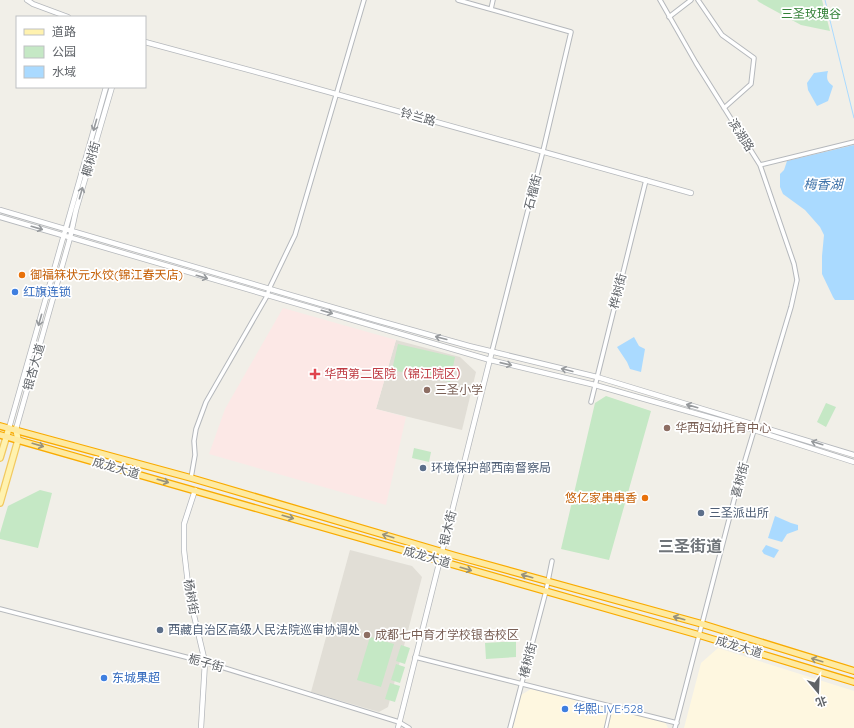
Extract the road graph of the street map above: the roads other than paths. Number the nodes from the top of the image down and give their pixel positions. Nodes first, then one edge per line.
1 (27, 0) edge
2 (364, 0) edge
3 (458, 0) edge
4 (493, 0) edge
5 (660, 0) edge
6 (691, 0) edge
7 (698, 0) edge
8 (491, 9) junction
9 (65, 16) edge
10 (669, 18) junction
11 (146, 42) edge
12 (106, 88) edge
13 (112, 88) edge
14 (336, 94) junction
15 (724, 108) junction
16 (854, 142) edge
17 (543, 152) junction
18 (760, 165) junction
19 (646, 180) junction
20 (691, 193) dead end
21 (0, 210) edge
22 (0, 217) edge
23 (65, 229) junction
24 (72, 231) junction
25 (63, 236) junction
26 (70, 238) junction
27 (797, 280) joint
28 (269, 289) junction
29 (267, 296) junction
30 (492, 351) junction
31 (490, 360) junction
32 (597, 378) junction
33 (596, 385) junction
34 (591, 402) dead end
35 (756, 424) junction
36 (0, 426) edge
37 (9, 428) junction
38 (16, 430) junction
39 (754, 430) junction
40 (0, 435) edge
41 (6, 437) junction
42 (18, 440) junction
43 (854, 455) edge
44 (0, 458) edge
45 (854, 462) edge
46 (191, 478) junction
47 (195, 490) junction
48 (0, 503) edge
49 (442, 552) junction
50 (440, 561) junction
51 (552, 561) dead end
52 (548, 581) junction
53 (546, 591) junction
54 (0, 609) edge
55 (702, 624) junction
56 (699, 635) junction
57 (415, 657) junction
58 (205, 662) junction
59 (854, 671) edge
60 (854, 682) edge
61 (521, 684) junction
62 (611, 706) junction
63 (399, 722) junction
64 (677, 723) junction
65 (201, 728) edge
66 (398, 728) edge
67 (409, 728) edge
68 (510, 728) edge
69 (606, 728) edge
70 (675, 728) edge

1 - 9 street
2 - 14 street
3 - 8 street
4 - 8 street
5 - 10 street, 滨湖路
6 - 10 street
7 - 15 street
8 - 17 street, 石榴街
10 - 15 street, 滨湖路
11 - 14 street, 铃兰路
12 -> 23 street, 椰树街
24 -> 13 street, 椰树街
14 - 17 street, 铃兰路
14 - 28 street
15 - 18 street, 滨湖路
16 - 18 street
17 - 19 street, 铃兰路
17 - 30 street, 石榴街
18 - 27 street, 滨湖路
19 - 20 street, 铃兰路
19 - 32 street, 桦树街
21 - 23 street
22 -> 25 street
23 - 24 street
23 - 25 street, 银杏大道
24 - 26 street, 银杏大道
24 - 28 street
25 - 26 street
25 -> 37 street, 银杏大道
26 -> 29 street
26 - 38 street, 银杏大道
27 - 35 street, 喜树街
28 - 29 street
30 -> 28 street
29 -> 31 street
29 - 46 street
30 - 31 street, 银木街
32 -> 30 street
31 -> 33 street
31 - 49 street, 银木街
32 - 33 street, 桦树街
35 -> 32 street
33 - 34 street, 桦树街
33 - 39 street
35 - 39 street, 喜树街
43 -> 35 street
36 - 37 highway, 成龙大道
37 - 38 highway, 成龙大道
37 - 41 main road, 银杏大道
38 - 42 main road, 银杏大道
38 - 46 highway, 成龙大道
39 - 45 street
39 - 55 street, 喜树街
40 - 41 highway, 成龙大道
41 - 42 highway, 成龙大道
41 - 44 main road, 银杏大道
42 -> 47 highway, 成龙大道
42 - 48 main road, 银杏大道
49 -> 46 highway, 成龙大道
47 -> 50 highway, 成龙大道
47 - 58 street, 杨树街
49 - 50 street, 银木街
52 -> 49 highway, 成龙大道
50 -> 53 highway, 成龙大道
50 - 57 street, 银木街
51 - 52 street
52 - 53 street
55 -> 52 highway, 成龙大道
53 - 56 highway, 成龙大道
53 - 61 street, 椿树街
54 - 58 street, 栀子街
55 - 56 street, 喜树街
59 -> 55 highway, 成龙大道
56 - 60 highway, 成龙大道
56 - 64 street, 喜树街
57 - 61 street
57 - 63 street, 银木街
58 - 63 street, 栀子街
58 - 65 street, 杨树街
61 - 62 street
61 - 68 street, 椿树街
62 - 64 street
62 - 69 street
63 - 66 street, 银木街
63 - 67 street, 栀子街
64 - 70 street, 喜树街

